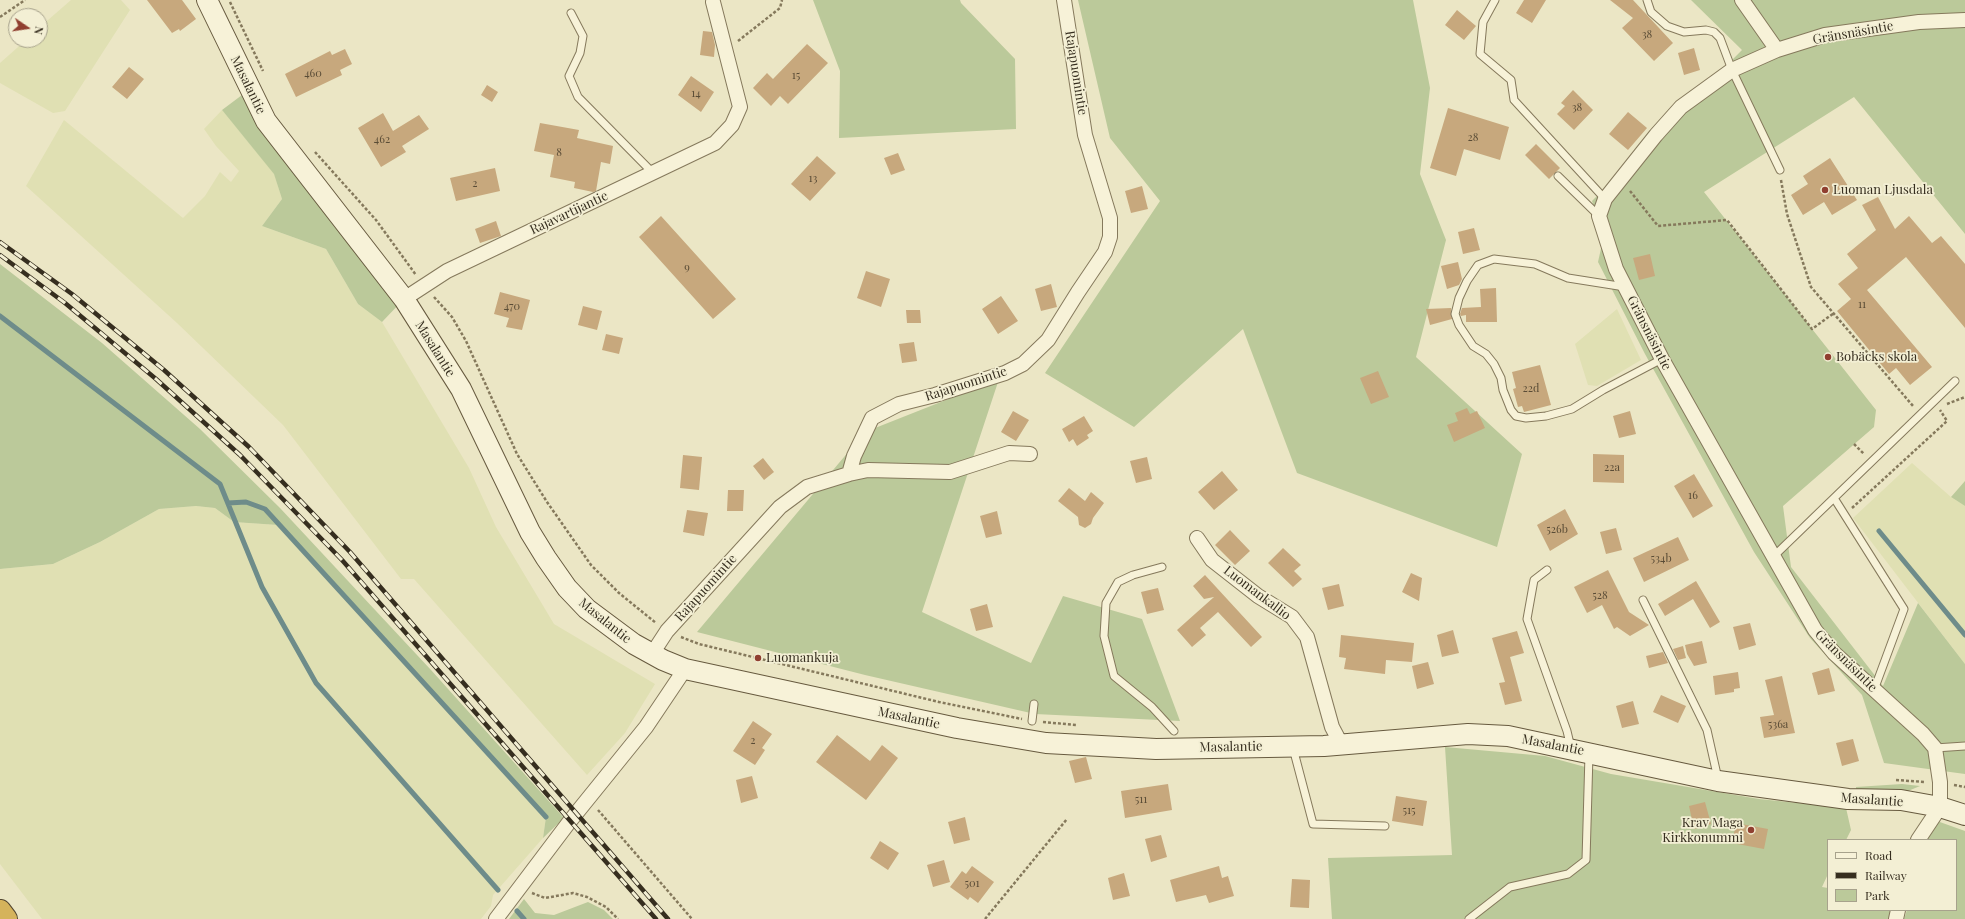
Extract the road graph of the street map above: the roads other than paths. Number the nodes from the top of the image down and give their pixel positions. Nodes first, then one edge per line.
1 (207, 0) edge
2 (1064, 0) edge
3 (1495, 0) edge
4 (1647, 0) edge
5 (1742, 0) edge
6 (713, 2) dead end
7 (571, 13) dead end
8 (1965, 20) edge
9 (1777, 50) junction
10 (1732, 70) junction
11 (1780, 170) road end
12 (653, 174) junction
13 (1558, 176) dead end
14 (1605, 200) junction
15 (1599, 216) junction
16 (1625, 287) junction
17 (404, 298) junction
18 (1662, 360) junction
19 (1955, 381) dead end
20 (1030, 454) dead end
21 (849, 474) junction
22 (1834, 498) junction
23 (1197, 538) dead end
24 (1774, 556) junction
25 (1162, 566) dead end
26 (1547, 570) dead end
27 (1643, 600) dead end
28 (652, 654) junction
29 (685, 669) junction
30 (1874, 690) junction
31 (1034, 704) dead end
32 (1032, 721) road end
33 (1174, 731) dead end
34 (1341, 744) junction
35 (1292, 746) junction
36 (1965, 746) edge
37 (1935, 748) junction
38 (1580, 750) junction
39 (1718, 781) junction
40 (1940, 807) junction
41 (1965, 815) edge
42 (1385, 826) dead end
43 (1919, 839) edge
44 (0, 911) edge
45 (6, 919) edge
46 (496, 919) edge
47 (1469, 919) edge

1 - 17 street, Masalantie
2 - 21 street, Rajapuomintie
3 - 14 lane
4 - 10 lane
5 - 9 street
6 - 12 street, Rajavartijantie
7 - 12 lane
8 - 9 street, Gränsnäsintie
9 - 10 street, Gränsnäsintie
10 - 11 lane
10 - 14 street, Gränsnäsintie
12 - 17 street, Rajavartijantie
13 - 15 lane
14 - 15 street, Gränsnäsintie
15 - 16 street, Gränsnäsintie
16 - 18 street, Gränsnäsintie
16 - 18 lane
17 - 28 street, Masalantie
18 - 24 street, Gränsnäsintie
19 - 22 lane
20 - 21 street
21 - 28 street, Rajapuomintie
22 - 24 lane
22 - 30 lane
23 - 34 street, Luomankallio
24 - 30 street, Gränsnäsintie
25 - 33 lane
26 - 38 lane
27 - 39 lane
28 - 29 street, Masalantie
29 - 35 street, Masalantie
29 - 46 street
30 - 37 street, Gränsnäsintie
31 - 32 lane
34 - 35 street, Masalantie
34 - 38 street, Masalantie
35 - 42 lane
36 - 37 lane
37 - 40 street
38 - 39 street, Masalantie
38 - 47 lane
39 - 40 street, Masalantie
40 - 41 street, Masalantie
40 - 43 street
44 - 45 highway

